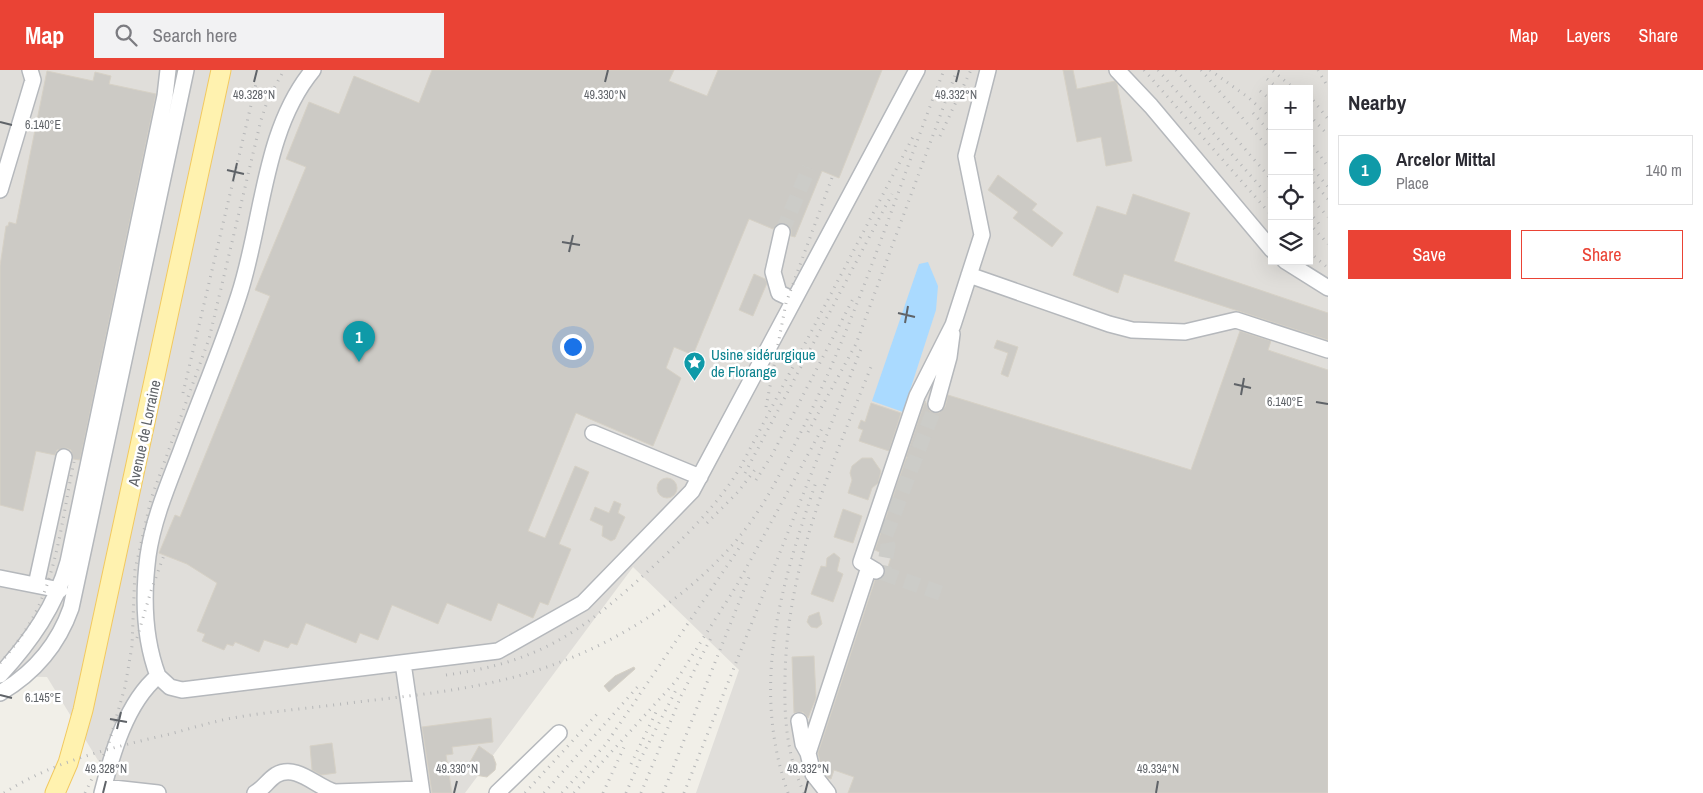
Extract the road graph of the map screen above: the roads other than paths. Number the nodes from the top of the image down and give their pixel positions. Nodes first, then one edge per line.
1 (30, 70) edge
2 (186, 70) edge
3 (221, 70) edge
4 (313, 70) edge
5 (917, 70) edge
6 (988, 70) edge
7 (1117, 70) edge
8 (164, 71) edge
9 (0, 190) edge
10 (782, 232) tunnel mouth
11 (1268, 245) edge
12 (1291, 265) edge
13 (969, 275) junction
14 (1328, 288) edge
15 (794, 300) junction
16 (953, 325) junction
17 (1328, 350) edge
18 (936, 404) tunnel mouth
19 (593, 433) dead end
20 (64, 456) dead end
21 (60, 477) junction
22 (700, 477) junction
23 (91, 483) junction
24 (0, 578) edge
25 (36, 585) junction
26 (60, 590) junction
27 (403, 663) junction
28 (0, 675) edge
29 (158, 676) junction
30 (0, 693) edge
31 (799, 721) dead end
32 (559, 733) dead end
33 (808, 753) junction
34 (103, 790) edge
35 (421, 791) edge
36 (55, 793) edge
37 (158, 793) edge
38 (255, 793) edge
39 (497, 793) edge
40 (828, 793) edge

1 - 9 lane
2 - 23 lane
3 - 36 main road, Avenue de Lorraine
4 - 29 lane
5 - 15 lane
6 - 13 lane
7 - 11 lane
8 - 23 lane
10 - 15 lane
12 - 14 lane
13 - 16 lane
13 - 17 lane
15 - 22 lane
16 - 18 lane
16 - 33 lane
19 - 22 lane
20 - 21 lane
21 - 23 lane
21 - 25 lane
22 - 27 lane
23 - 26 lane
23 - 30 lane
24 - 25 lane
25 - 26 lane
26 - 28 lane
27 - 29 lane
27 - 35 lane
29 - 34 lane
31 - 33 lane
32 - 39 lane
33 - 40 lane
34 - 37 lane
35 - 38 lane

